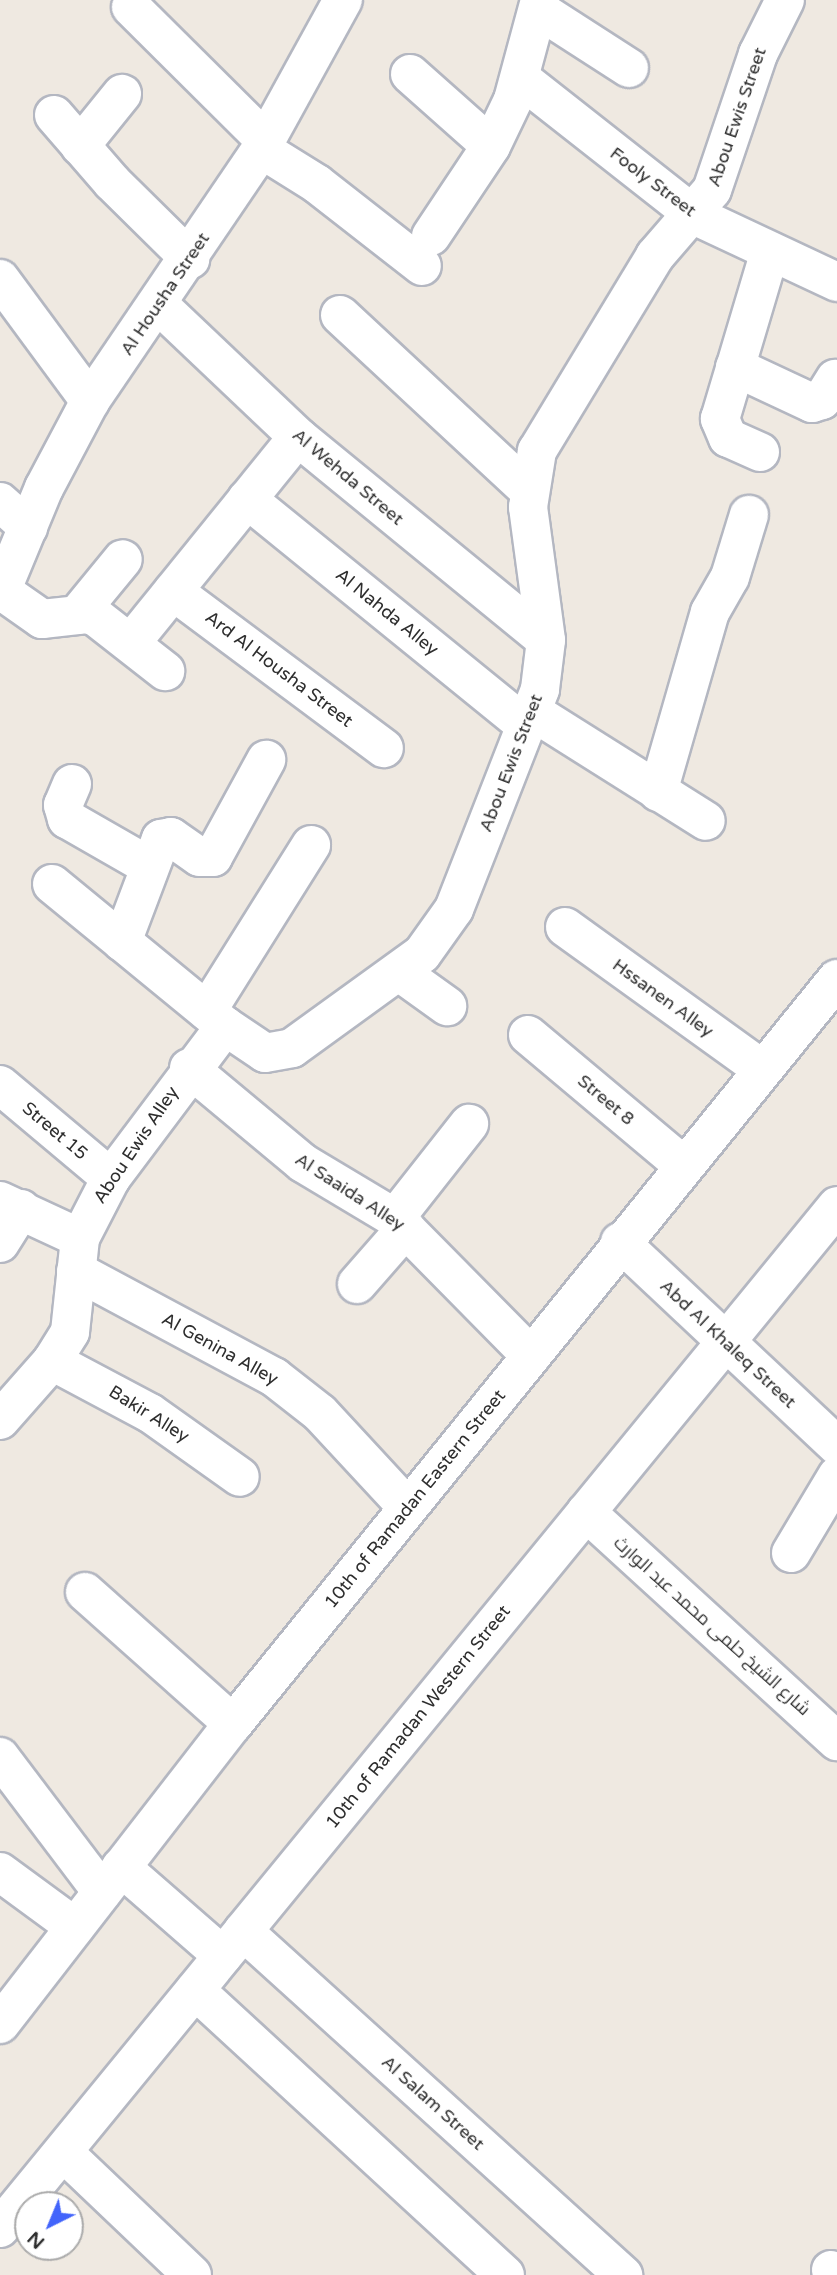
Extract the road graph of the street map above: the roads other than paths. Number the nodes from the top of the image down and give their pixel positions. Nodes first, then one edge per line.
1 (343, 0) edge
2 (785, 0) edge
3 (539, 5) edge
4 (131, 7) dead end
5 (629, 68) dead end
6 (410, 74) dead end
7 (520, 78) junction
8 (122, 94) dead end
9 (54, 115) dead end
10 (263, 145) junction
11 (80, 146) junction
12 (491, 146) junction
13 (694, 215) junction
14 (770, 251) junction
15 (190, 258) junction
16 (0, 279) edge
17 (837, 282) edge
18 (158, 304) junction
19 (340, 315) dead end
20 (735, 367) junction
21 (835, 379) edge
22 (90, 401) junction
23 (298, 437) junction
24 (760, 452) dead end
25 (527, 490) junction
26 (247, 499) junction
27 (0, 502) edge
28 (749, 515) dead end
29 (28, 527) junction
30 (123, 559) dead end
31 (173, 590) junction
32 (1, 592) edge
33 (77, 615) junction
34 (546, 640) junction
35 (131, 643) junction
36 (165, 671) dead end
37 (529, 719) junction
38 (384, 748) dead end
39 (266, 760) dead end
40 (72, 784) dead end
41 (658, 792) junction
42 (706, 821) dead end
43 (311, 845) dead end
44 (149, 866) junction
45 (52, 884) dead end
46 (565, 927) dead end
47 (122, 942) junction
48 (401, 973) junction
49 (837, 979) edge
50 (447, 1006) dead end
51 (216, 1019) junction
52 (528, 1035) dead end
53 (189, 1068) junction
54 (762, 1069) junction
55 (0, 1085) edge
56 (469, 1124) dead end
57 (683, 1165) junction
58 (111, 1178) junction
59 (10, 1205) edge
60 (837, 1206) edge
61 (401, 1223) junction
62 (620, 1242) junction
63 (0, 1243) edge
64 (78, 1254) junction
65 (357, 1284) dead end
66 (725, 1342) junction
67 (531, 1356) junction
68 (52, 1361) junction
69 (4, 1408) edge
70 (837, 1446) edge
71 (837, 1476) edge
72 (240, 1477) dead end
73 (408, 1508) junction
74 (586, 1511) junction
75 (790, 1553) dead end
76 (85, 1592) dead end
77 (233, 1724) junction
78 (837, 1741) edge
79 (0, 1757) edge
80 (0, 1872) edge
81 (112, 1879) junction
82 (75, 1927) junction
83 (233, 1944) junction
84 (195, 1990) junction
85 (0, 2024) edge
86 (63, 2152) junction
87 (0, 2228) edge
88 (192, 2275) edge
89 (505, 2275) edge
90 (623, 2275) edge

1 - 10 street, Al Housha Street
2 - 13 street, Abou Ewis Street
3 - 5 street
3 - 7 street
4 - 10 street
6 - 12 street
7 - 12 street
7 - 13 street, Fooly Street
8 - 11 street
9 - 11 street
10 - 12 street
10 - 15 street, Al Housha Street
11 - 15 street
13 - 14 street, Fooly Street
13 - 25 street, Abou Ewis Street
14 - 17 street, Fooly Street
14 - 20 street
15 - 18 street, Al Housha Street
16 - 22 street
18 - 22 street, Al Housha Street
18 - 23 street, Al Wehda Street
19 - 25 street
20 - 21 street
20 - 24 street
22 - 29 street, Al Housha Street
23 - 26 street
23 - 34 street, Al Wehda Street
25 - 34 street, Abou Ewis Street
26 - 31 street
26 - 37 street, Al Nahda Alley
27 - 29 street
28 - 41 street
29 - 32 street, Al Housha Street
30 - 33 street
31 - 35 street
31 - 38 street, Ard Al Housha Street
32 - 33 street
33 - 35 street
34 - 37 street, Abou Ewis Street
35 - 36 street
37 - 41 street, Al Nahda Alley
37 - 48 street, Abou Ewis Street
39 - 44 street
40 - 44 street
41 - 42 street, Al Nahda Alley
43 - 51 street, Abou Ewis Alley
44 - 47 street
45 - 47 street, Abou Ewis Street
46 - 54 street, Hssanen Alley
47 - 51 street, Abou Ewis Street
48 - 50 street
48 - 51 street, Abou Ewis Street
49 - 54 street, 10th of Ramadan Eastern Street
51 - 53 street, Abou Ewis Alley
52 - 57 street, Street 8
53 - 58 street, Abou Ewis Alley
53 - 61 street, Al Saaida Alley
54 - 57 street, 10th of Ramadan Eastern Street
55 - 58 street, Street 15
56 - 61 street
57 - 62 street, 10th of Ramadan Eastern Street
58 - 64 street, Abou Ewis Alley
59 - 63 street
59 - 64 street, Al Genina Alley
60 - 66 street, 10th of Ramadan Western Street
61 - 65 street
61 - 67 street, Al Saaida Alley
62 - 66 street, Abd Al Khaleq Street
62 - 67 street, 10th of Ramadan Eastern Street
64 - 68 street, Abou Ewis Alley
64 - 73 street, Al Genina Alley
66 - 70 street, Abd Al Khaleq Street
66 - 74 street, 10th of Ramadan Western Street
67 - 73 street, 10th of Ramadan Eastern Street
68 - 69 street, Abou Ewis Alley
68 - 72 street, Bakir Alley
71 - 75 street
73 - 77 street, 10th of Ramadan Eastern Street
74 - 78 street, شارع الشيخ حلمى محمد عبد الوارث
74 - 83 street, 10th of Ramadan Western Street
76 - 77 street
77 - 81 street, 10th of Ramadan Eastern Street
79 - 81 street, Al Salam Street
80 - 82 street
81 - 82 street, 10th of Ramadan Eastern Street
81 - 83 street, Al Salam Street
82 - 85 street, 10th of Ramadan Eastern Street
83 - 84 street, 10th of Ramadan Western Street
83 - 90 street, Al Salam Street
84 - 86 street, 10th of Ramadan Western Street
84 - 89 street
86 - 87 street, 10th of Ramadan Western Street
86 - 88 street

